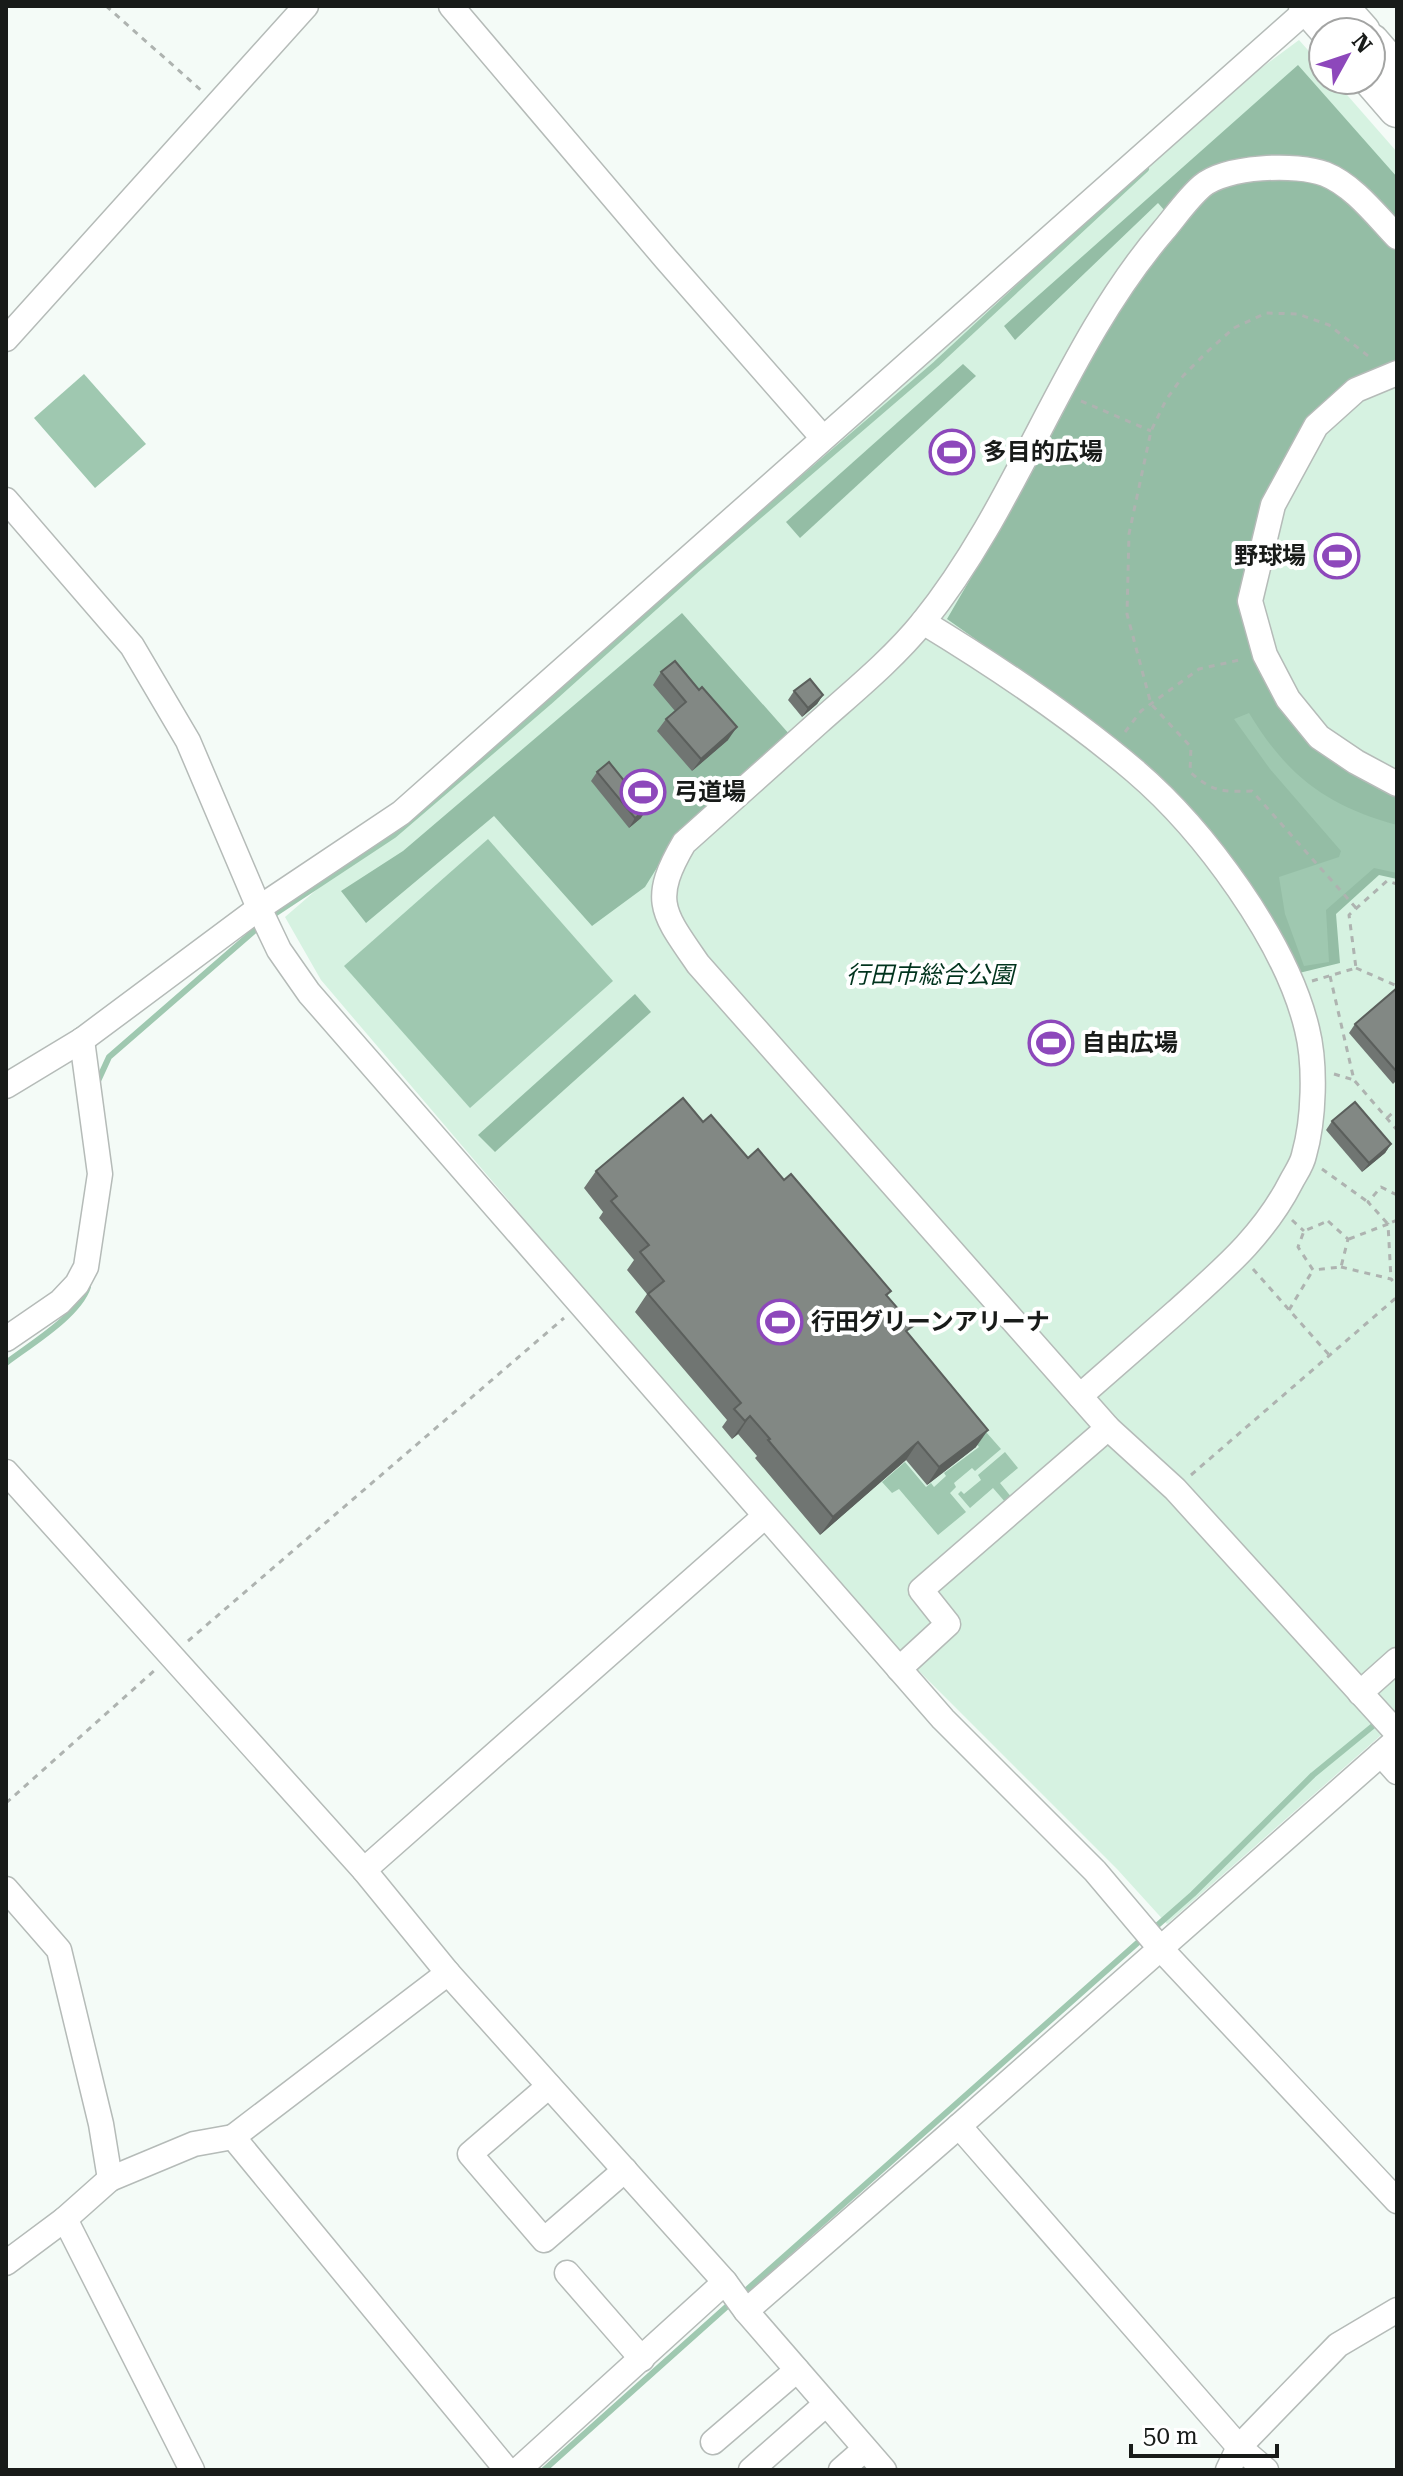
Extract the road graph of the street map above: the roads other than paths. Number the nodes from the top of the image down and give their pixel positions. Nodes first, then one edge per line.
1 (306, 6) edge
2 (451, 6) edge
3 (1321, 13) edge
4 (1397, 237) edge
5 (6, 339) edge
6 (1397, 373) edge
7 (823, 438) junction
8 (6, 500) edge
9 (923, 622) junction
10 (1397, 784) edge
11 (259, 908) junction
12 (82, 1040) junction
13 (6, 1086) edge
14 (6, 1339) edge
15 (1080, 1396) junction
16 (1108, 1428) junction
17 (6, 1472) edge
18 (765, 1516) junction
19 (1397, 1660) edge
20 (899, 1669) junction
21 (1360, 1693) junction
22 (1397, 1733) edge
23 (1392, 1755) edge
24 (364, 1870) junction
25 (6, 1889) edge
26 (1160, 1948) junction
27 (448, 1973) junction
28 (549, 2086) junction
29 (959, 2126) junction
30 (233, 2137) junction
31 (625, 2170) junction
32 (110, 2179) junction
33 (1397, 2201) edge
34 (65, 2219) junction
35 (6, 2263) edge
36 (567, 2273) dead end
37 (725, 2282) junction
38 (1397, 2310) edge
39 (746, 2311) junction
40 (642, 2359) junction
41 (797, 2370) junction
42 (826, 2404) junction
43 (713, 2442) dead end
44 (1239, 2447) junction
45 (865, 2449) junction
46 (192, 2470) edge
47 (507, 2470) edge
48 (518, 2470) edge
49 (751, 2470) edge
50 (841, 2470) edge
51 (884, 2470) edge
52 (1228, 2470) edge
53 (1266, 2470) edge

1 - 5 street
2 - 7 street
3 - 7 street
4 - 9 street
6 - 10 street
7 - 11 street
8 - 11 street
9 - 15 street
9 - 15 street
11 - 12 street
11 - 18 street
12 - 13 street
12 - 14 street
15 - 16 street
16 - 20 street
16 - 21 street
17 - 24 street
18 - 20 street
18 - 24 street
19 - 21 street
20 - 26 street
21 - 22 street
23 - 26 street
24 - 27 street
25 - 32 street
26 - 29 street
26 - 33 street
27 - 28 street
27 - 30 street
28 - 31 street
28 - 31 street
29 - 39 street
29 - 44 street
30 - 32 street
30 - 47 street
31 - 37 street
32 - 34 street
34 - 35 street
34 - 46 street
36 - 40 street
37 - 39 street
37 - 40 street
38 - 44 street
39 - 41 street
40 - 48 street
41 - 42 street
41 - 43 street
42 - 45 street
42 - 49 street
44 - 52 street
44 - 53 street
45 - 50 street
45 - 51 street

